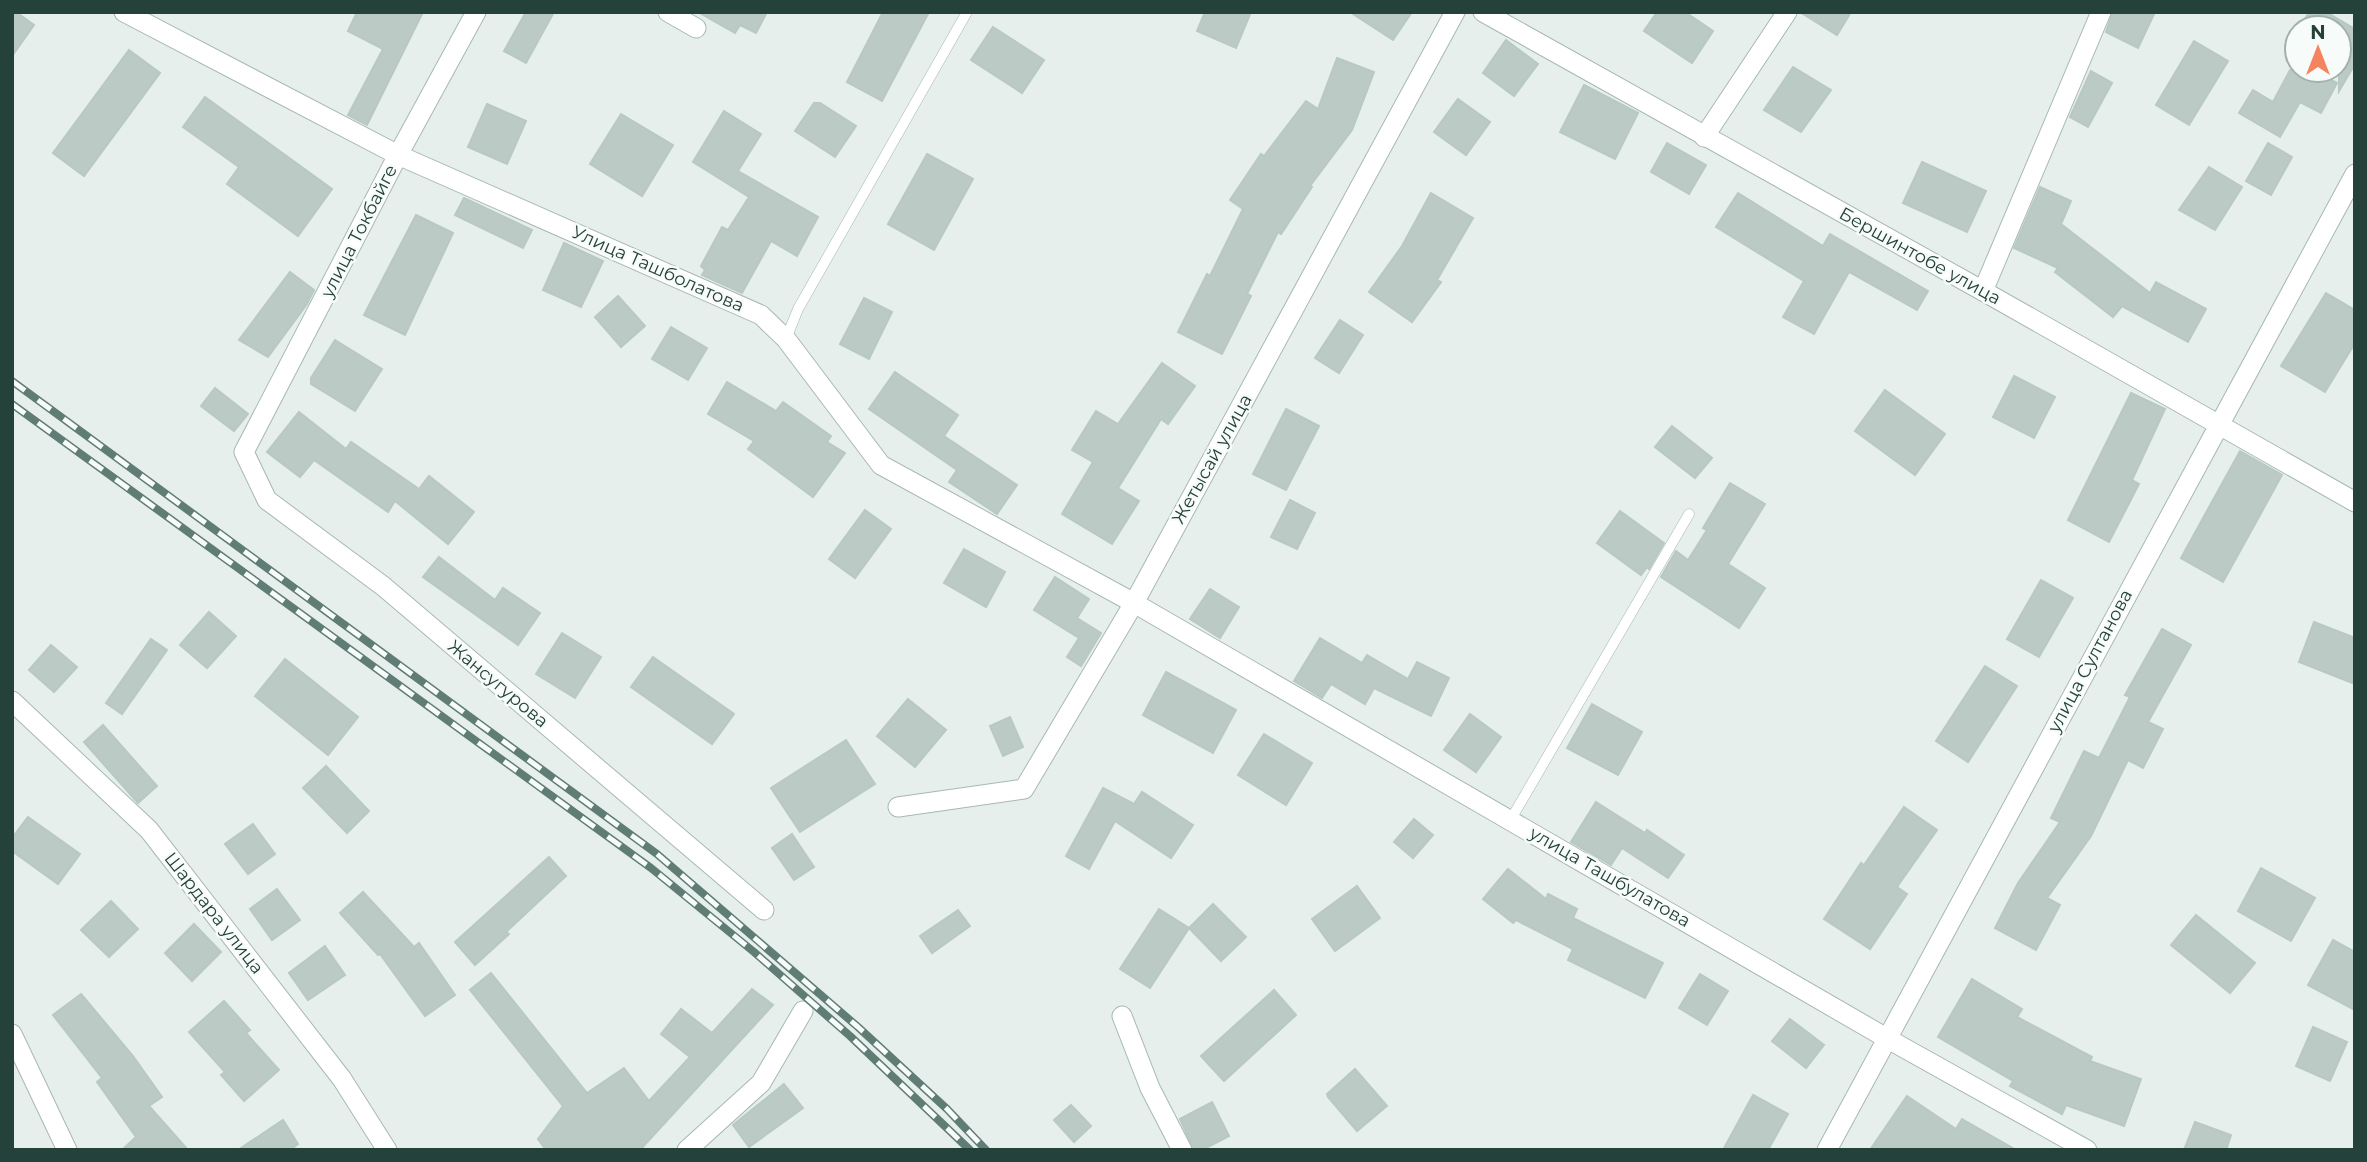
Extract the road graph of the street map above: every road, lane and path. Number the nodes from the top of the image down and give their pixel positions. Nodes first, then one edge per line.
1 (124, 12) edge
2 (476, 12) edge
3 (668, 12) edge
4 (967, 12) edge
5 (1455, 12) edge
6 (1483, 12) edge
7 (1787, 12) edge
8 (2101, 12) edge
9 (696, 28) dead end
10 (1704, 137) junction
11 (398, 155) junction
12 (2355, 174) edge
13 (1983, 290) junction
14 (786, 339) junction
15 (2218, 424) junction
16 (244, 452) joint
17 (2355, 502) edge
18 (1689, 514) dead end
19 (1134, 603) junction
20 (12, 701) edge
21 (898, 807) dead end
22 (1511, 819) junction
23 (764, 910) dead end
24 (803, 1011) dead end
25 (1122, 1016) dead end
26 (12, 1034) edge
27 (1888, 1039) junction
28 (67, 1150) edge
29 (387, 1150) edge
30 (687, 1150) edge
31 (1182, 1150) edge
32 (1827, 1150) edge
33 (2087, 1150) edge

1 - 11 street, Улица Ташболатова
2 - 11 street, улица Токбайге
3 - 9 street
4 - 14 lane
5 - 19 street, Жетысай улица
6 - 10 street, Бершинтобе улица
7 - 10 street
8 - 13 street
10 - 13 street, Бершинтобе улица
11 - 14 street, Улица Ташболатова
11 - 16 street, улица Токбайге
12 - 15 street, улица Султанова
13 - 15 street, Бершинтобе улица
14 - 19 street, Улица Ташболатова
15 - 17 street, Бершинтобе улица
15 - 27 street, улица Султанова
16 - 23 street, Жансугурова
18 - 22 lane
19 - 21 street, Жетысай улица
19 - 22 street, улица Ташбулатова
20 - 29 street, Шардара улица
22 - 27 street, улица Ташбулатова
24 - 30 street
25 - 31 street
26 - 28 street
27 - 32 street, улица Султанова
27 - 33 street, улица Ташбулатова

